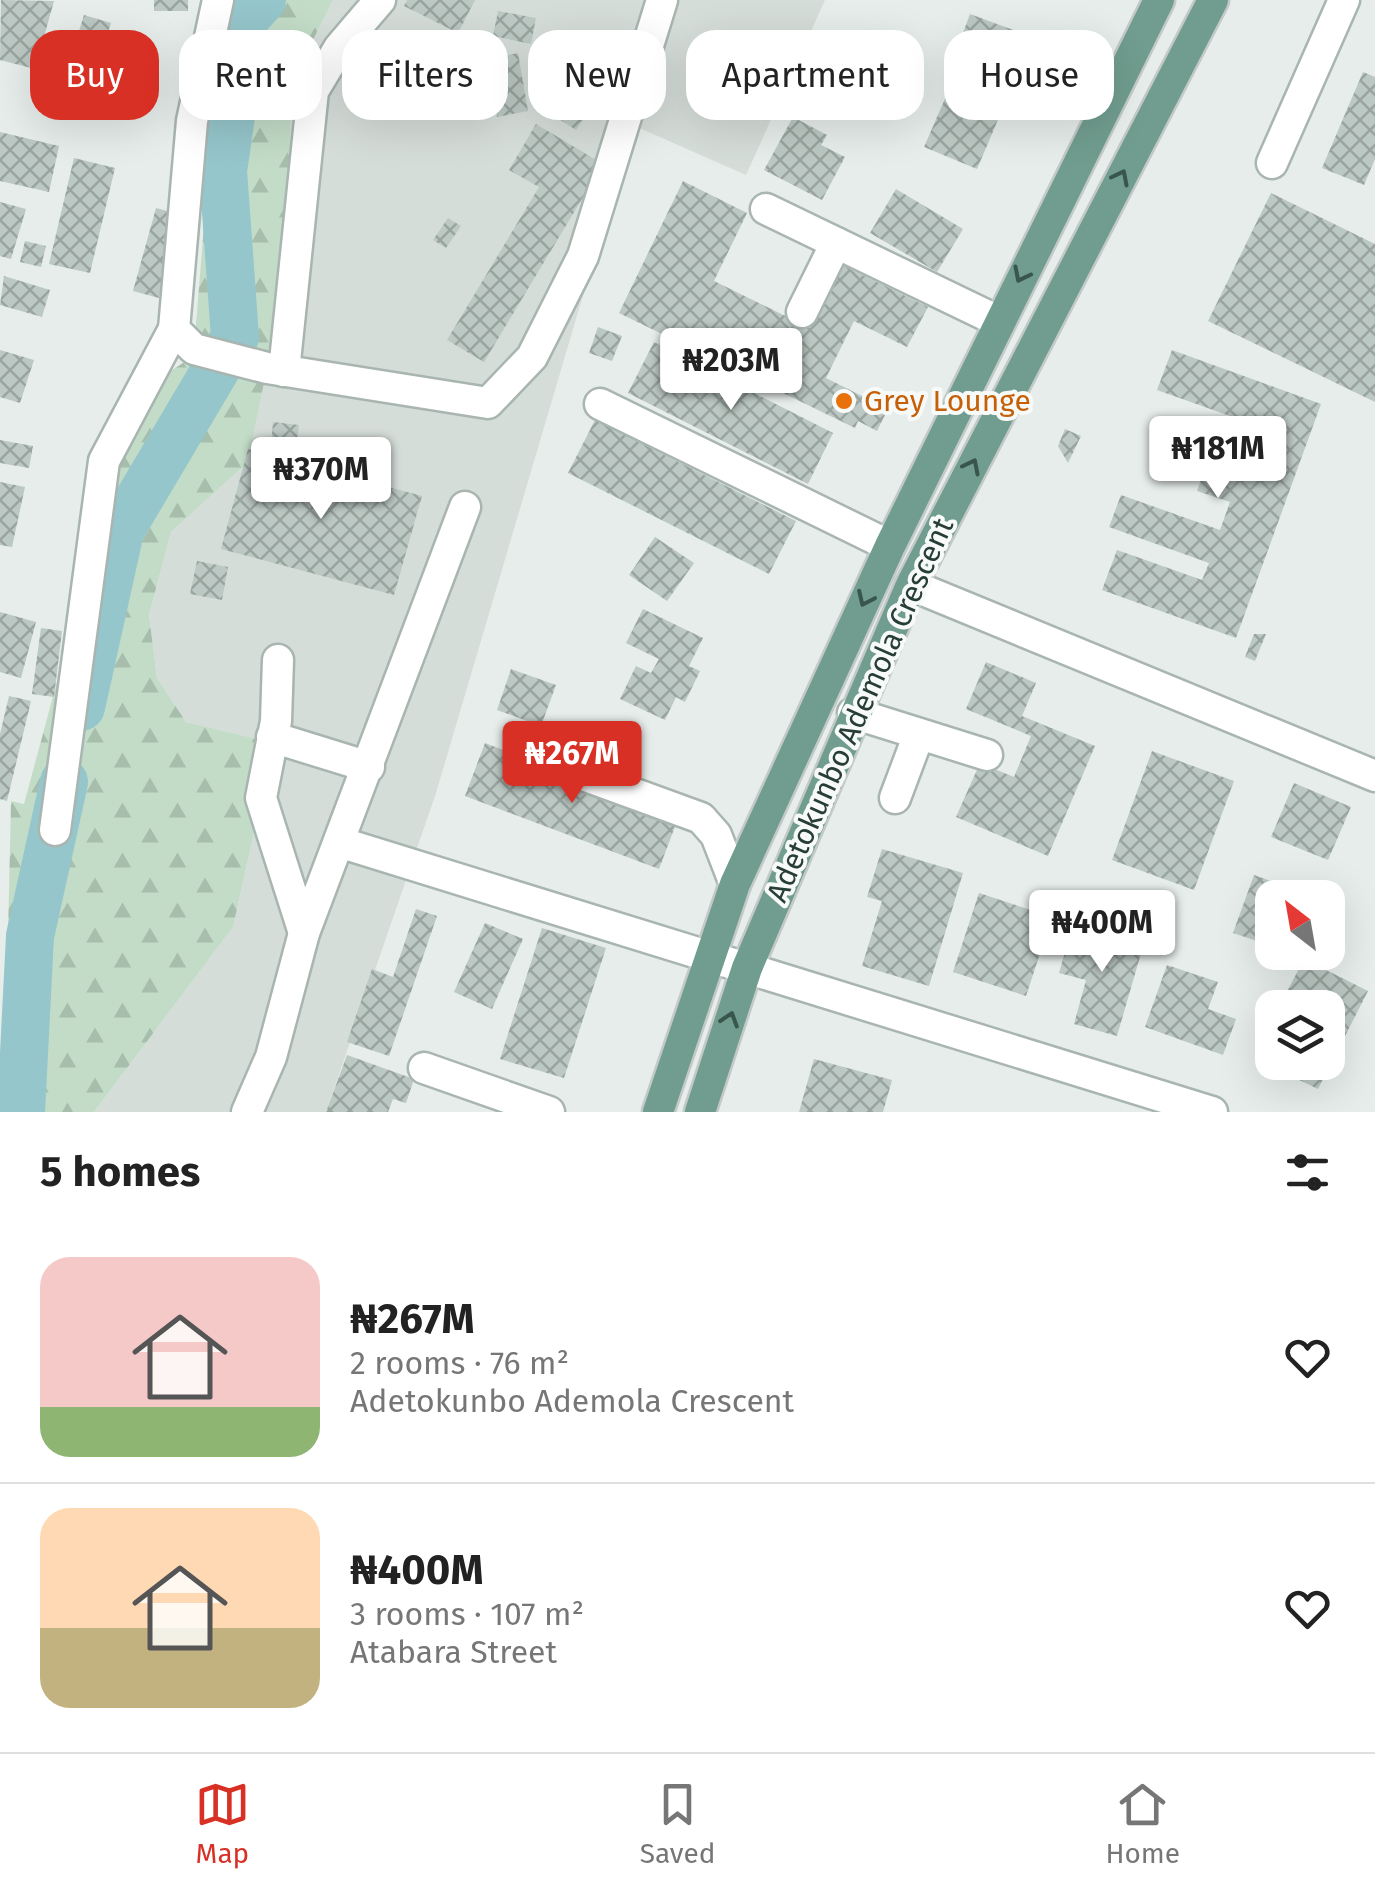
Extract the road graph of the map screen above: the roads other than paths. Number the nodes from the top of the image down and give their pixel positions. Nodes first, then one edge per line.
1 (218, 0) edge
2 (380, 0) edge
3 (662, 0) edge
4 (1159, 0) edge
5 (1213, 0) edge
6 (1344, 0) edge
7 (1272, 164) dead end
8 (766, 209) dead end
9 (836, 243) junction
10 (802, 312) dead end
11 (998, 322) junction
12 (184, 339) junction
13 (276, 370) junction
14 (600, 404) dead end
15 (465, 507) dead end
16 (890, 546) junction
17 (910, 585) junction
18 (278, 660) dead end
19 (853, 713) junction
20 (919, 734) junction
21 (272, 737) junction
22 (986, 755) dead end
23 (550, 763) dead end
24 (368, 767) junction
25 (1375, 776) edge
26 (895, 798) dead end
27 (55, 830) dead end
28 (342, 843) junction
29 (735, 884) junction
30 (304, 933) junction
31 (710, 955) junction
32 (747, 968) junction
33 (424, 1068) dead end
34 (1175, 1106) edge
35 (247, 1112) edge
36 (550, 1112) edge
37 (658, 1112) edge
38 (700, 1112) edge
39 (1212, 1112) edge

1 - 12 street
2 - 13 street
3 - 13 street
4 -> 11 main road, Adetokunbo Ademola Crescent
17 -> 5 main road, Adetokunbo Ademola Crescent
6 - 7 street
8 - 9 street
9 - 10 street
9 - 11 street
11 - 16 main road, Adetokunbo Ademola Crescent
12 - 13 street
12 - 27 street
14 - 16 street
15 - 24 street
16 -> 29 main road, Adetokunbo Ademola Crescent
17 - 19 main road, Adetokunbo Ademola Crescent
17 - 25 street
18 - 21 street
19 - 20 street
19 - 32 main road, Adetokunbo Ademola Crescent
20 - 22 street
20 - 26 street
21 - 24 street
21 - 30 street
23 - 29 street
24 - 28 street
28 - 30 street
28 - 31 street
29 - 31 main road, Adetokunbo Ademola Crescent
30 - 35 street
31 - 32 street
31 - 37 main road, Adetokunbo Ademola Crescent
32 - 34 street
38 -> 32 main road, Adetokunbo Ademola Crescent
33 - 36 street
34 - 39 street

